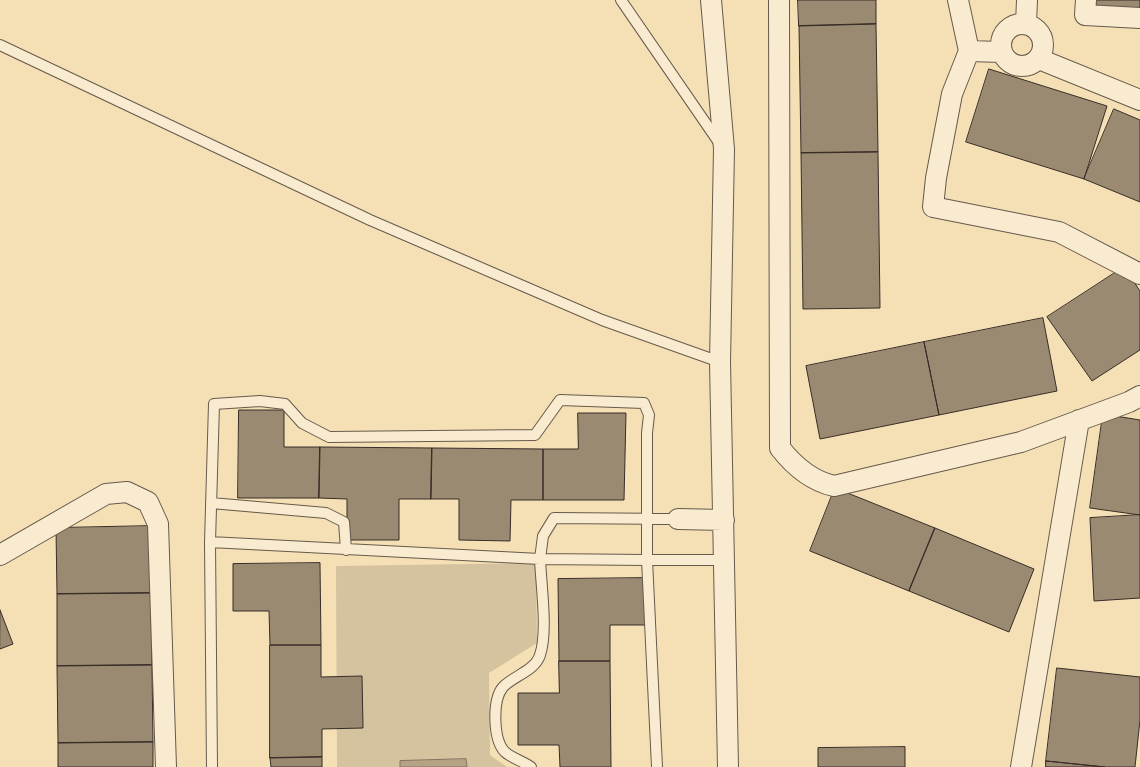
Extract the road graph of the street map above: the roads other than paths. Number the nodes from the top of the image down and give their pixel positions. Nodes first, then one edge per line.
1 (621, 0) edge
2 (711, 0) edge
3 (779, 0) edge
4 (958, 0) edge
5 (1027, 0) edge
6 (1086, 0) edge
7 (1140, 18) edge
8 (1026, 24) junction
9 (0, 45) edge
10 (969, 52) junction
11 (1001, 52) junction
12 (1038, 59) junction
13 (1140, 100) edge
14 (724, 149) junction
15 (1140, 274) edge
16 (720, 362) junction
17 (1140, 396) edge
18 (1079, 420) junction
19 (211, 503) junction
20 (648, 518) junction
21 (678, 519) joint
22 (724, 520) junction
23 (210, 542) junction
24 (346, 550) junction
25 (0, 555) edge
26 (540, 559) junction
27 (647, 560) junction
28 (724, 560) junction
29 (166, 767) edge
30 (212, 767) edge
31 (531, 767) edge
32 (657, 767) edge
33 (728, 767) edge
34 (1021, 767) edge

1 - 14 lane
2 - 14 street
3 - 18 street
4 - 10 street
5 - 8 street
6 - 7 street
8 - 11 street
8 - 12 street
9 - 16 lane
10 - 11 street
10 - 15 street
11 - 12 street
12 - 13 street
14 - 16 street
16 - 22 street
17 - 18 street
18 - 34 street
19 - 20 lane
19 - 23 lane
19 - 24 lane
20 - 21 lane
20 - 26 lane
20 - 27 lane
21 - 22 street
22 - 28 street
23 - 24 lane
23 - 30 lane
24 - 26 lane
25 - 29 street
26 - 27 lane
26 - 31 lane
27 - 28 lane
27 - 32 lane
28 - 33 street

